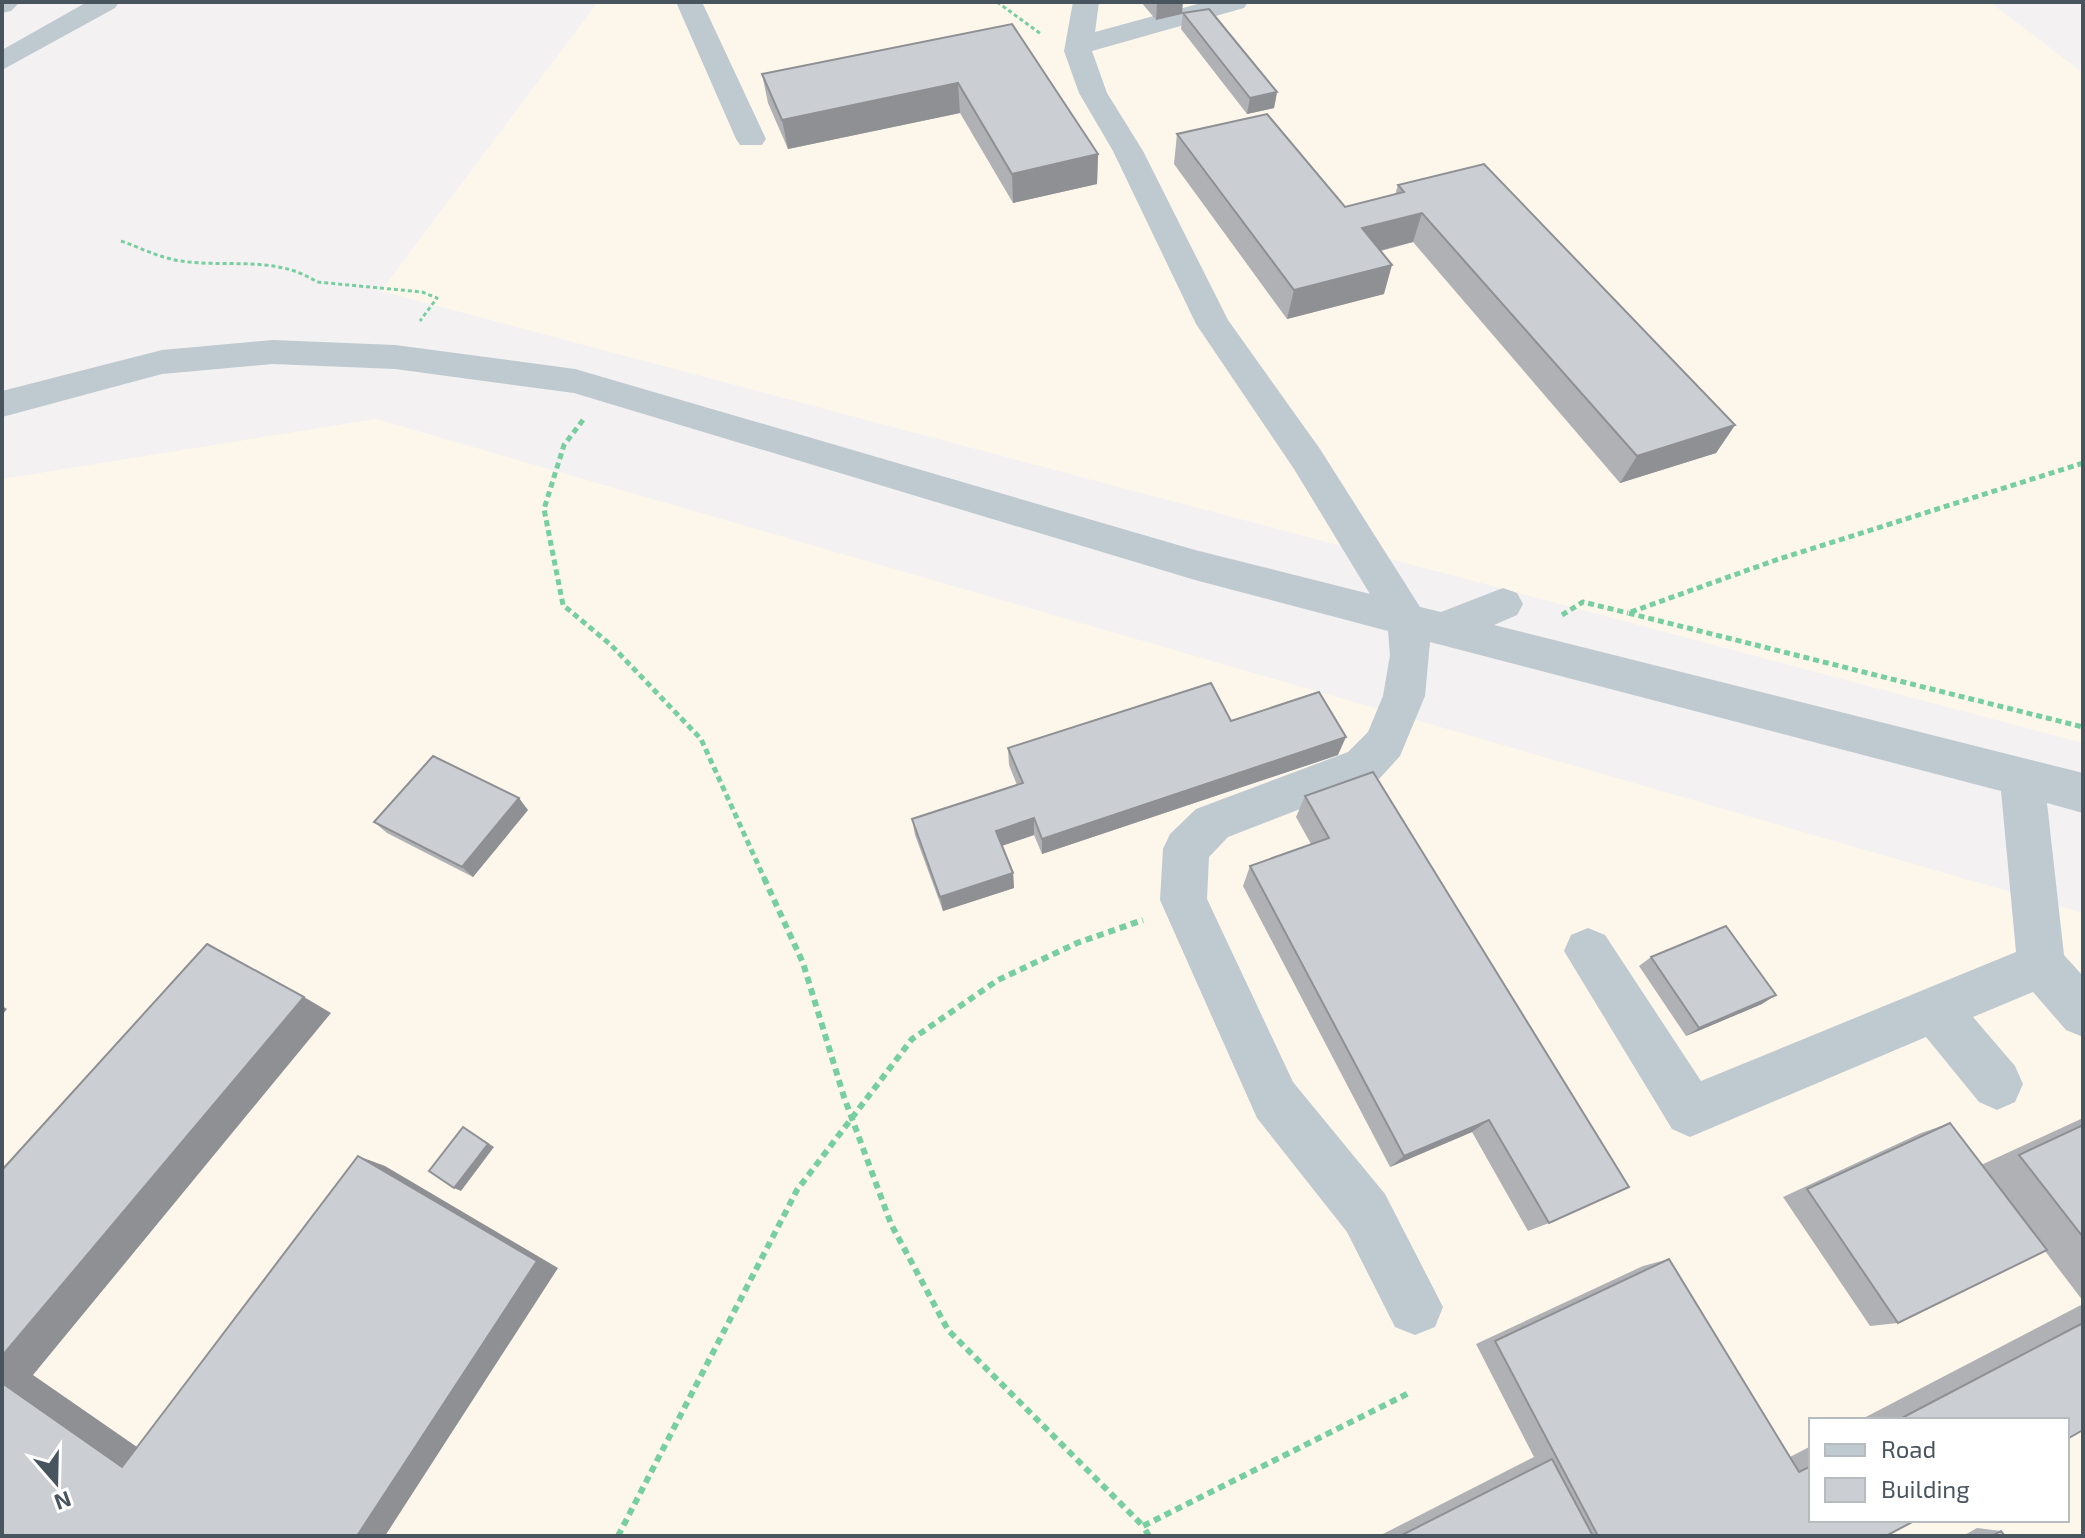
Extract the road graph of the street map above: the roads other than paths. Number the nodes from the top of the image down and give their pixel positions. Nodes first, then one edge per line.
1 (106, 2) edge
2 (689, 2) edge
3 (1086, 2) edge
4 (1235, 2) edge
5 (1078, 48) junction
6 (2, 62) edge
7 (751, 139) dead end
8 (2, 404) edge
9 (1503, 604) dead end
10 (1425, 625) junction
11 (2022, 777) junction
12 (2083, 793) edge
13 (1588, 951) dead end
14 (2041, 965) junction
15 (1935, 1010) junction
16 (2083, 1013) edge
17 (1997, 1084) dead end
18 (1415, 1307) dead end

1 - 6 street
2 - 7 street
3 - 5 street
4 - 5 street
5 - 10 street
8 - 10 street
9 - 10 street
10 - 11 street
10 - 18 street
11 - 12 street
11 - 14 street
13 - 15 street
14 - 15 street
14 - 16 street
15 - 17 street

